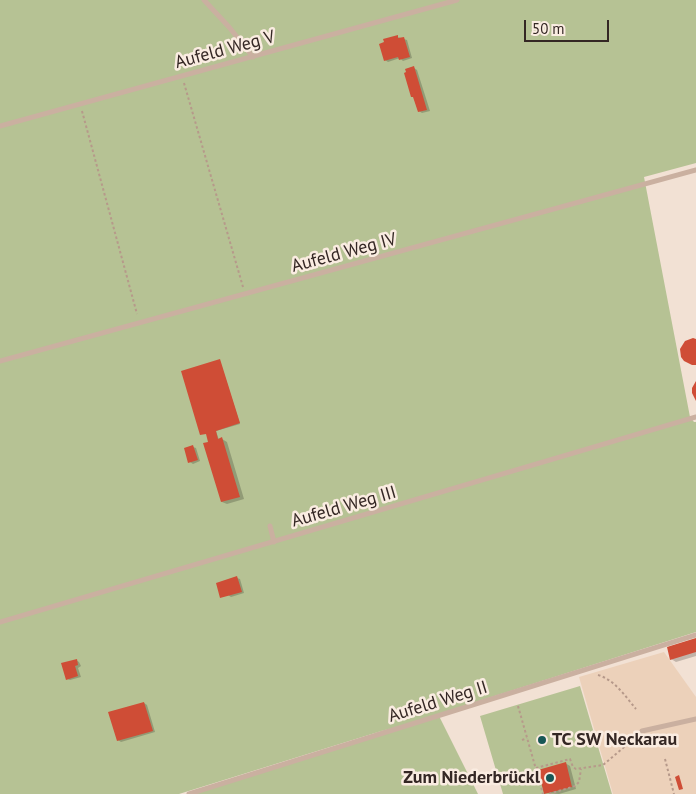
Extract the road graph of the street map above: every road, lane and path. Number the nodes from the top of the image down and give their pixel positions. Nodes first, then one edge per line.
1 (204, 0) edge
2 (457, 0) edge
3 (252, 57) junction
4 (182, 76) junction
5 (80, 104) junction
6 (0, 126) edge
7 (696, 170) edge
8 (245, 294) junction
9 (140, 323) junction
10 (0, 361) edge
11 (696, 417) edge
12 (270, 526) dead end
13 (274, 542) junction
14 (0, 622) edge
15 (696, 635) edge
16 (587, 670) junction
17 (518, 706) dead end
18 (636, 709) dead end
19 (696, 719) edge
20 (642, 731) joint
21 (527, 738) junction
22 (522, 740) dead end
23 (665, 759) dead end
24 (536, 768) junction
25 (581, 769) junction
26 (189, 794) edge
27 (543, 794) edge
28 (549, 794) edge
29 (674, 794) edge

1 - 3 lane
2 - 3 lane, Aufeld Weg V
3 - 4 lane, Aufeld Weg V
4 - 5 lane, Aufeld Weg V
4 - 8 path
5 - 6 lane, Aufeld Weg V
5 - 9 path
7 - 8 lane, Aufeld Weg IV
8 - 9 lane, Aufeld Weg IV
9 - 10 lane, Aufeld Weg IV
11 - 13 lane, Aufeld Weg III
12 - 13 lane
13 - 14 lane, Aufeld Weg III
15 - 16 lane, Aufeld Weg II
16 - 18 path
16 - 26 lane, Aufeld Weg II
17 - 21 path
19 - 20 lane
20 - 25 path
21 - 22 path
21 - 24 path
23 - 29 path
24 - 25 path
24 - 27 path
25 - 28 path

